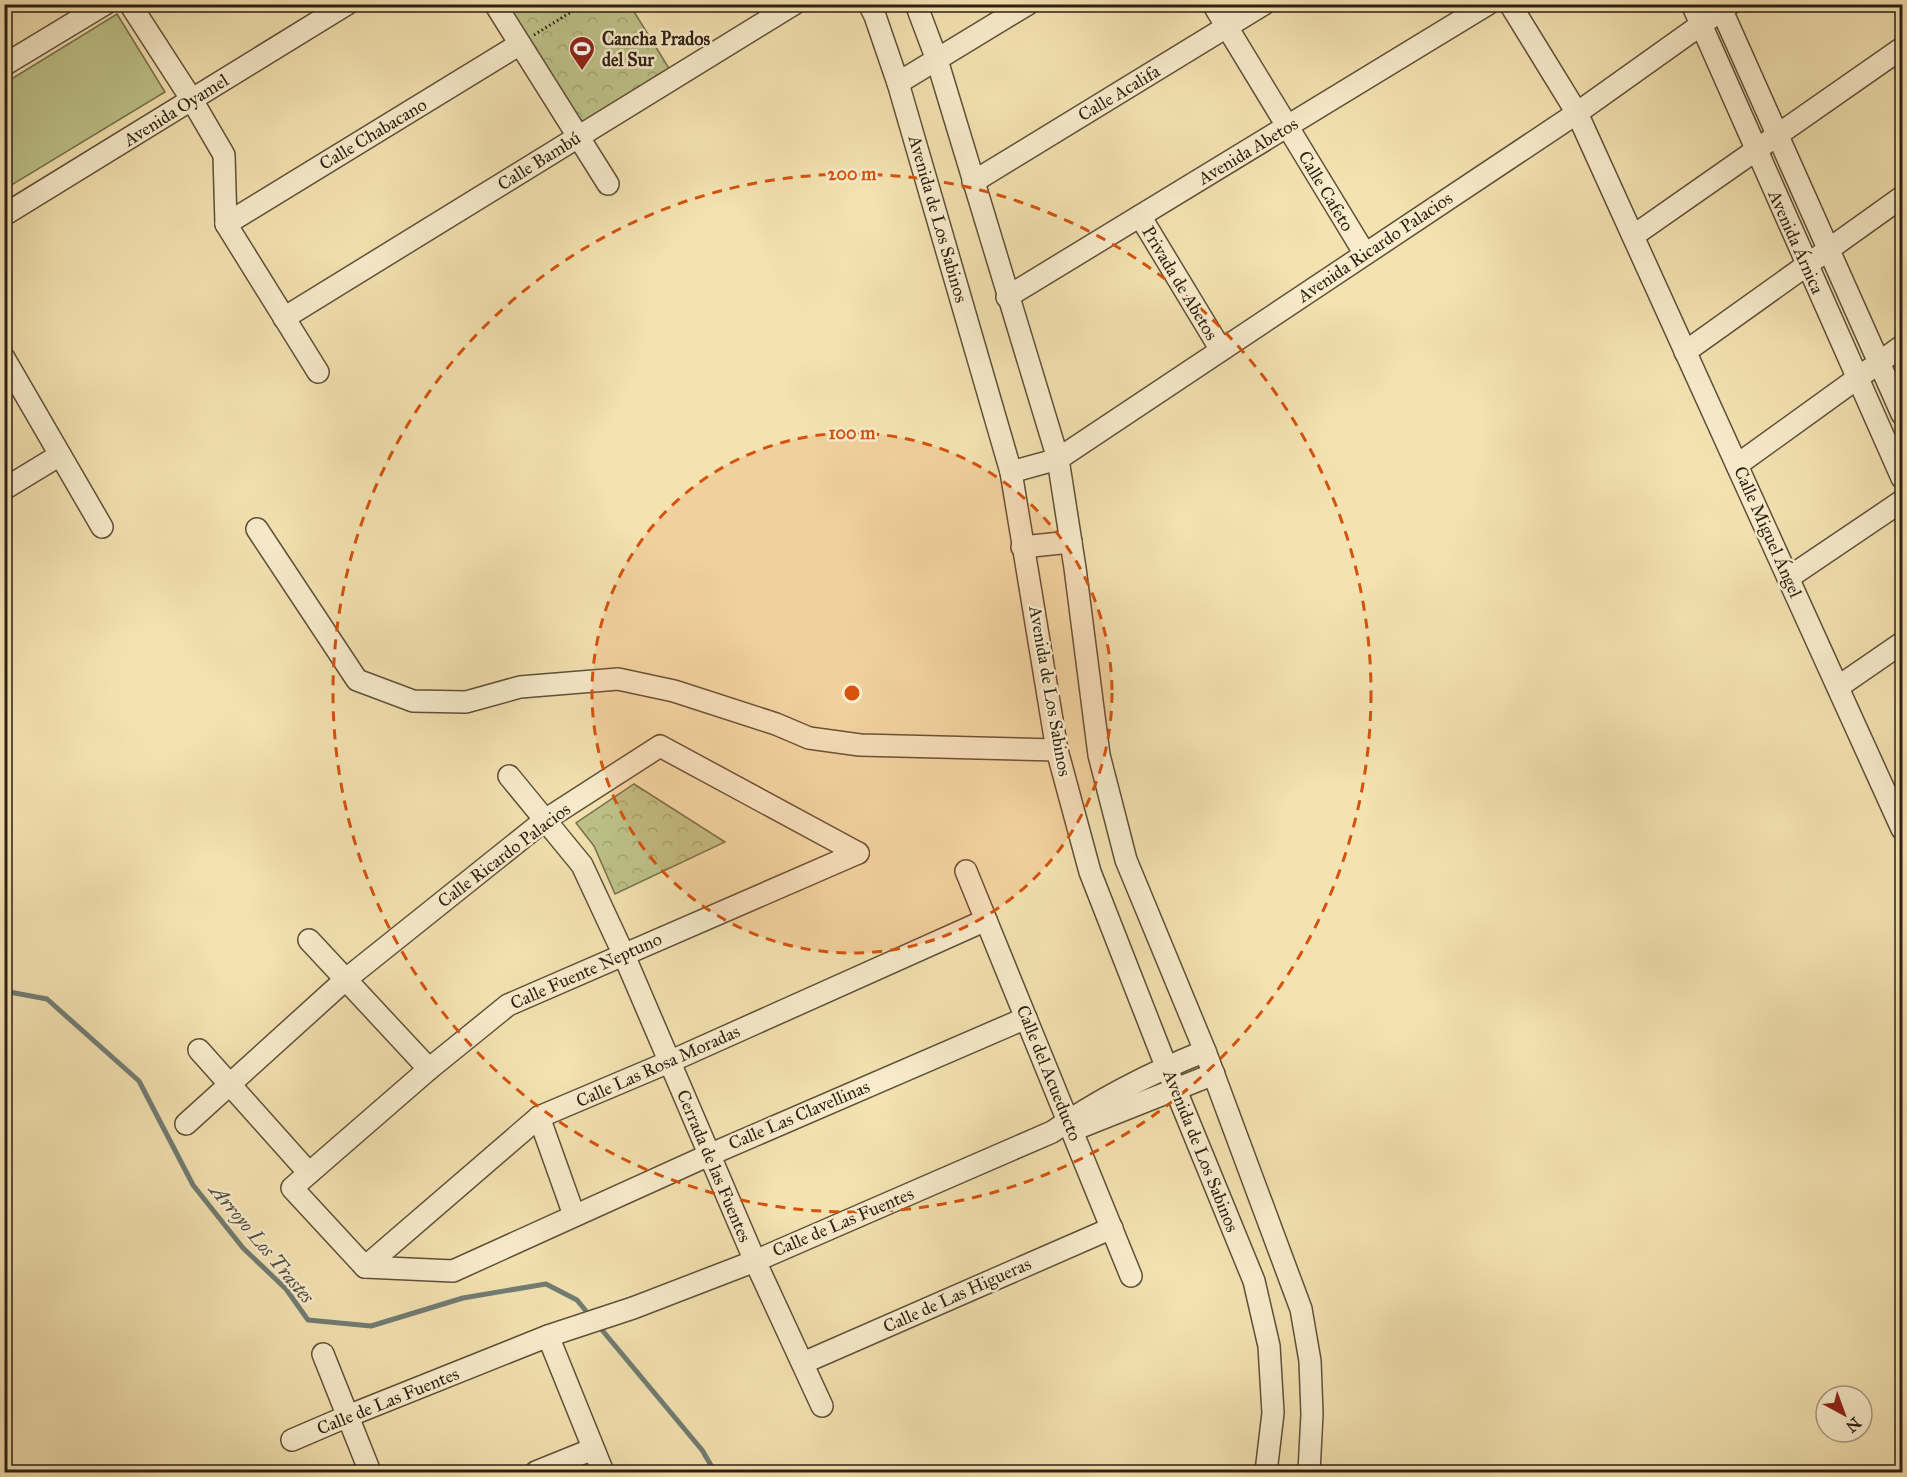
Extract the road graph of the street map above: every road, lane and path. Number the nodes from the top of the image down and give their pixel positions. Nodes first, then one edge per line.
1 (105, 4) edge
2 (130, 4) edge
3 (347, 4) edge
4 (495, 4) edge
5 (584, 4) edge
6 (794, 4) edge
7 (869, 4) edge
8 (916, 4) edge
9 (1028, 4) edge
10 (1213, 4) edge
11 (1264, 4) edge
12 (1488, 4) edge
13 (1510, 4) edge
14 (1692, 4) edge
15 (1723, 7) edge
16 (1700, 26) junction
17 (1227, 27) junction
18 (520, 44) junction
19 (1902, 48) edge
20 (937, 60) junction
21 (4, 65) edge
22 (898, 83) junction
23 (192, 100) junction
24 (1577, 113) junction
25 (1287, 127) junction
26 (1777, 135) junction
27 (578, 137) junction
28 (1755, 150) junction
29 (973, 182) junction
30 (608, 184) dead end
31 (1902, 197) edge
32 (4, 215) edge
33 (1140, 216) junction
34 (226, 224) junction
35 (1633, 236) junction
36 (1828, 250) junction
37 (1365, 254) junction
38 (1807, 265) junction
39 (1008, 297) junction
40 (284, 318) junction
41 (1902, 346) edge
42 (1221, 350) junction
43 (1685, 352) junction
44 (4, 357) edge
45 (1879, 363) junction
46 (318, 372) dead end
47 (1857, 378) junction
48 (1902, 414) edge
49 (60, 455) junction
50 (1058, 459) junction
51 (1737, 465) junction
52 (1011, 472) junction
53 (1902, 478) edge
54 (4, 489) edge
55 (1902, 501) edge
56 (102, 527) dead end
57 (257, 529) dead end
58 (1071, 542) junction
59 (1022, 547) junction
60 (1788, 578) junction
61 (1902, 643) edge
62 (1838, 687) junction
63 (1057, 750) junction
64 (509, 776) dead end
65 (1896, 796) edge
66 (545, 820) junction
67 (1902, 829) edge
68 (858, 853) joint
69 (966, 871) dead end
70 (986, 920) junction
71 (309, 940) dead end
72 (623, 954) junction
73 (345, 980) junction
74 (1026, 1018) junction
75 (199, 1050) dead end
76 (1205, 1051) junction
77 (669, 1062) junction
78 (1166, 1066) junction
79 (429, 1069) junction
80 (1214, 1074) junction
81 (230, 1083) junction
82 (1176, 1090) junction
83 (539, 1118) junction
84 (186, 1124) dead end
85 (1064, 1128) junction
86 (709, 1155) junction
87 (309, 1173) junction
88 (574, 1215) junction
89 (1112, 1228) junction
90 (755, 1261) junction
91 (365, 1267) junction
92 (1131, 1276) dead end
93 (548, 1336) junction
94 (323, 1354) dead end
95 (803, 1363) junction
96 (822, 1407) dead end
97 (348, 1416) junction
98 (292, 1440) dead end
99 (593, 1449) junction
100 (370, 1473) edge
101 (536, 1473) edge
102 (603, 1473) edge
103 (1266, 1473) edge
104 (1310, 1473) edge

1 - 21 street
2 - 23 street
3 - 23 street, Avenida Oyamel
4 - 18 street
5 - 18 path
6 - 27 street, Calle Bambú
7 - 22 street, Avenida de Los Sabinos
8 - 20 street, Avenida de Los Sabinos
9 - 20 street
10 - 17 street, Calle Cafeto
11 - 17 street, Calle Acalifa
12 - 25 street, Avenida Abetos
13 - 24 street, Calle Miguel Ángel
14 - 16 street, Avenida Árnica
15 - 16 street, Avenida Ricardo Palacios
15 - 26 street, Avenida Árnica
16 - 24 street, Avenida Ricardo Palacios
16 - 28 street, Avenida Árnica
17 - 25 street, Calle Cafeto
17 - 29 street, Calle Acalifa
18 - 27 street
18 - 34 street, Calle Chabacano
19 - 26 street
20 - 22 street
20 - 29 street, Avenida de Los Sabinos
22 - 52 street, Avenida de Los Sabinos
23 - 32 street, Avenida Oyamel
23 - 34 street
24 - 35 street, Calle Miguel Ángel
24 - 37 street, Avenida Ricardo Palacios
25 - 33 street, Avenida Abetos
25 - 37 street, Calle Cafeto
26 - 28 street
26 - 36 street, Avenida Árnica
27 - 30 street
27 - 40 street, Calle Bambú
28 - 35 street
28 - 38 street, Avenida Árnica
29 - 39 street, Avenida de Los Sabinos
31 - 36 street
33 - 39 street, Avenida Abetos
33 - 42 street, Privada de Abetos
34 - 40 street
35 - 43 street, Calle Miguel Ángel
36 - 38 street
36 - 45 street, Avenida Árnica
37 - 42 street, Avenida Ricardo Palacios
38 - 43 street
38 - 47 street, Avenida Árnica
39 - 50 street, Avenida de Los Sabinos
40 - 46 street
41 - 45 street
42 - 50 street, Avenida Ricardo Palacios
43 - 51 street, Calle Miguel Ángel
44 - 49 street
45 - 47 street
45 - 48 street, Avenida Árnica
47 - 51 street
47 - 53 street, Avenida Árnica
49 - 54 street
49 - 56 street
50 - 52 street, Avenida Ricardo Palacios
50 - 58 street, Avenida de Los Sabinos
51 - 60 street, Calle Miguel Ángel
52 - 59 street, Avenida de Los Sabinos
55 - 60 street
57 - 63 street
58 - 59 street
58 - 76 street, Avenida de Los Sabinos
59 - 63 street, Avenida de Los Sabinos
60 - 62 street, Calle Miguel Ángel
61 - 62 street
62 - 65 street, Calle Miguel Ángel
63 - 78 street, Avenida de Los Sabinos
64 - 66 street, Cerrada de las Fuentes
65 - 67 street, Calle Miguel Ángel
66 - 68 street, Calle Ricardo Palacios
66 - 72 street, Cerrada de las Fuentes
66 - 73 street, Calle Ricardo Palacios
68 - 72 street, Calle Fuente Neptuno
69 - 70 street, Calle del Acueducto
70 - 74 street, Calle del Acueducto
70 - 77 street, Calle Las Rosa Moradas
71 - 73 street
72 - 77 street, Cerrada de las Fuentes
72 - 79 street, Calle Fuente Neptuno
73 - 79 street
73 - 81 street, Calle Ricardo Palacios
74 - 85 street, Calle del Acueducto
74 - 86 street, Calle Las Clavellinas
75 - 81 street
76 - 78 street
76 - 80 street, Avenida de Los Sabinos
77 - 83 street, Calle Las Rosa Moradas
77 - 86 street, Cerrada de las Fuentes
78 - 82 street, Avenida de Los Sabinos
78 - 85 street
79 - 87 street, Calle Fuente Neptuno
80 - 82 street
80 - 104 street, Avenida de Los Sabinos
81 - 84 street, Calle Ricardo Palacios
81 - 87 street
82 - 85 street
82 - 103 street, Avenida de Los Sabinos
83 - 88 street
83 - 91 street, Calle Las Rosa Moradas
85 - 89 street, Calle del Acueducto
85 - 90 street, Calle de Las Fuentes
86 - 88 street, Calle Las Clavellinas
86 - 90 street, Cerrada de las Fuentes
87 - 91 street, Calle Fuente Neptuno
88 - 91 street, Calle Las Clavellinas
89 - 92 street, Calle del Acueducto
89 - 95 street, Calle de Las Higueras
90 - 93 street, Calle de Las Fuentes
90 - 95 street, Cerrada de las Fuentes
93 - 97 street, Calle de Las Fuentes
93 - 99 street
94 - 97 street
95 - 96 street, Cerrada de las Fuentes
97 - 98 street, Calle de Las Fuentes
97 - 100 street
99 - 101 street
99 - 102 street

